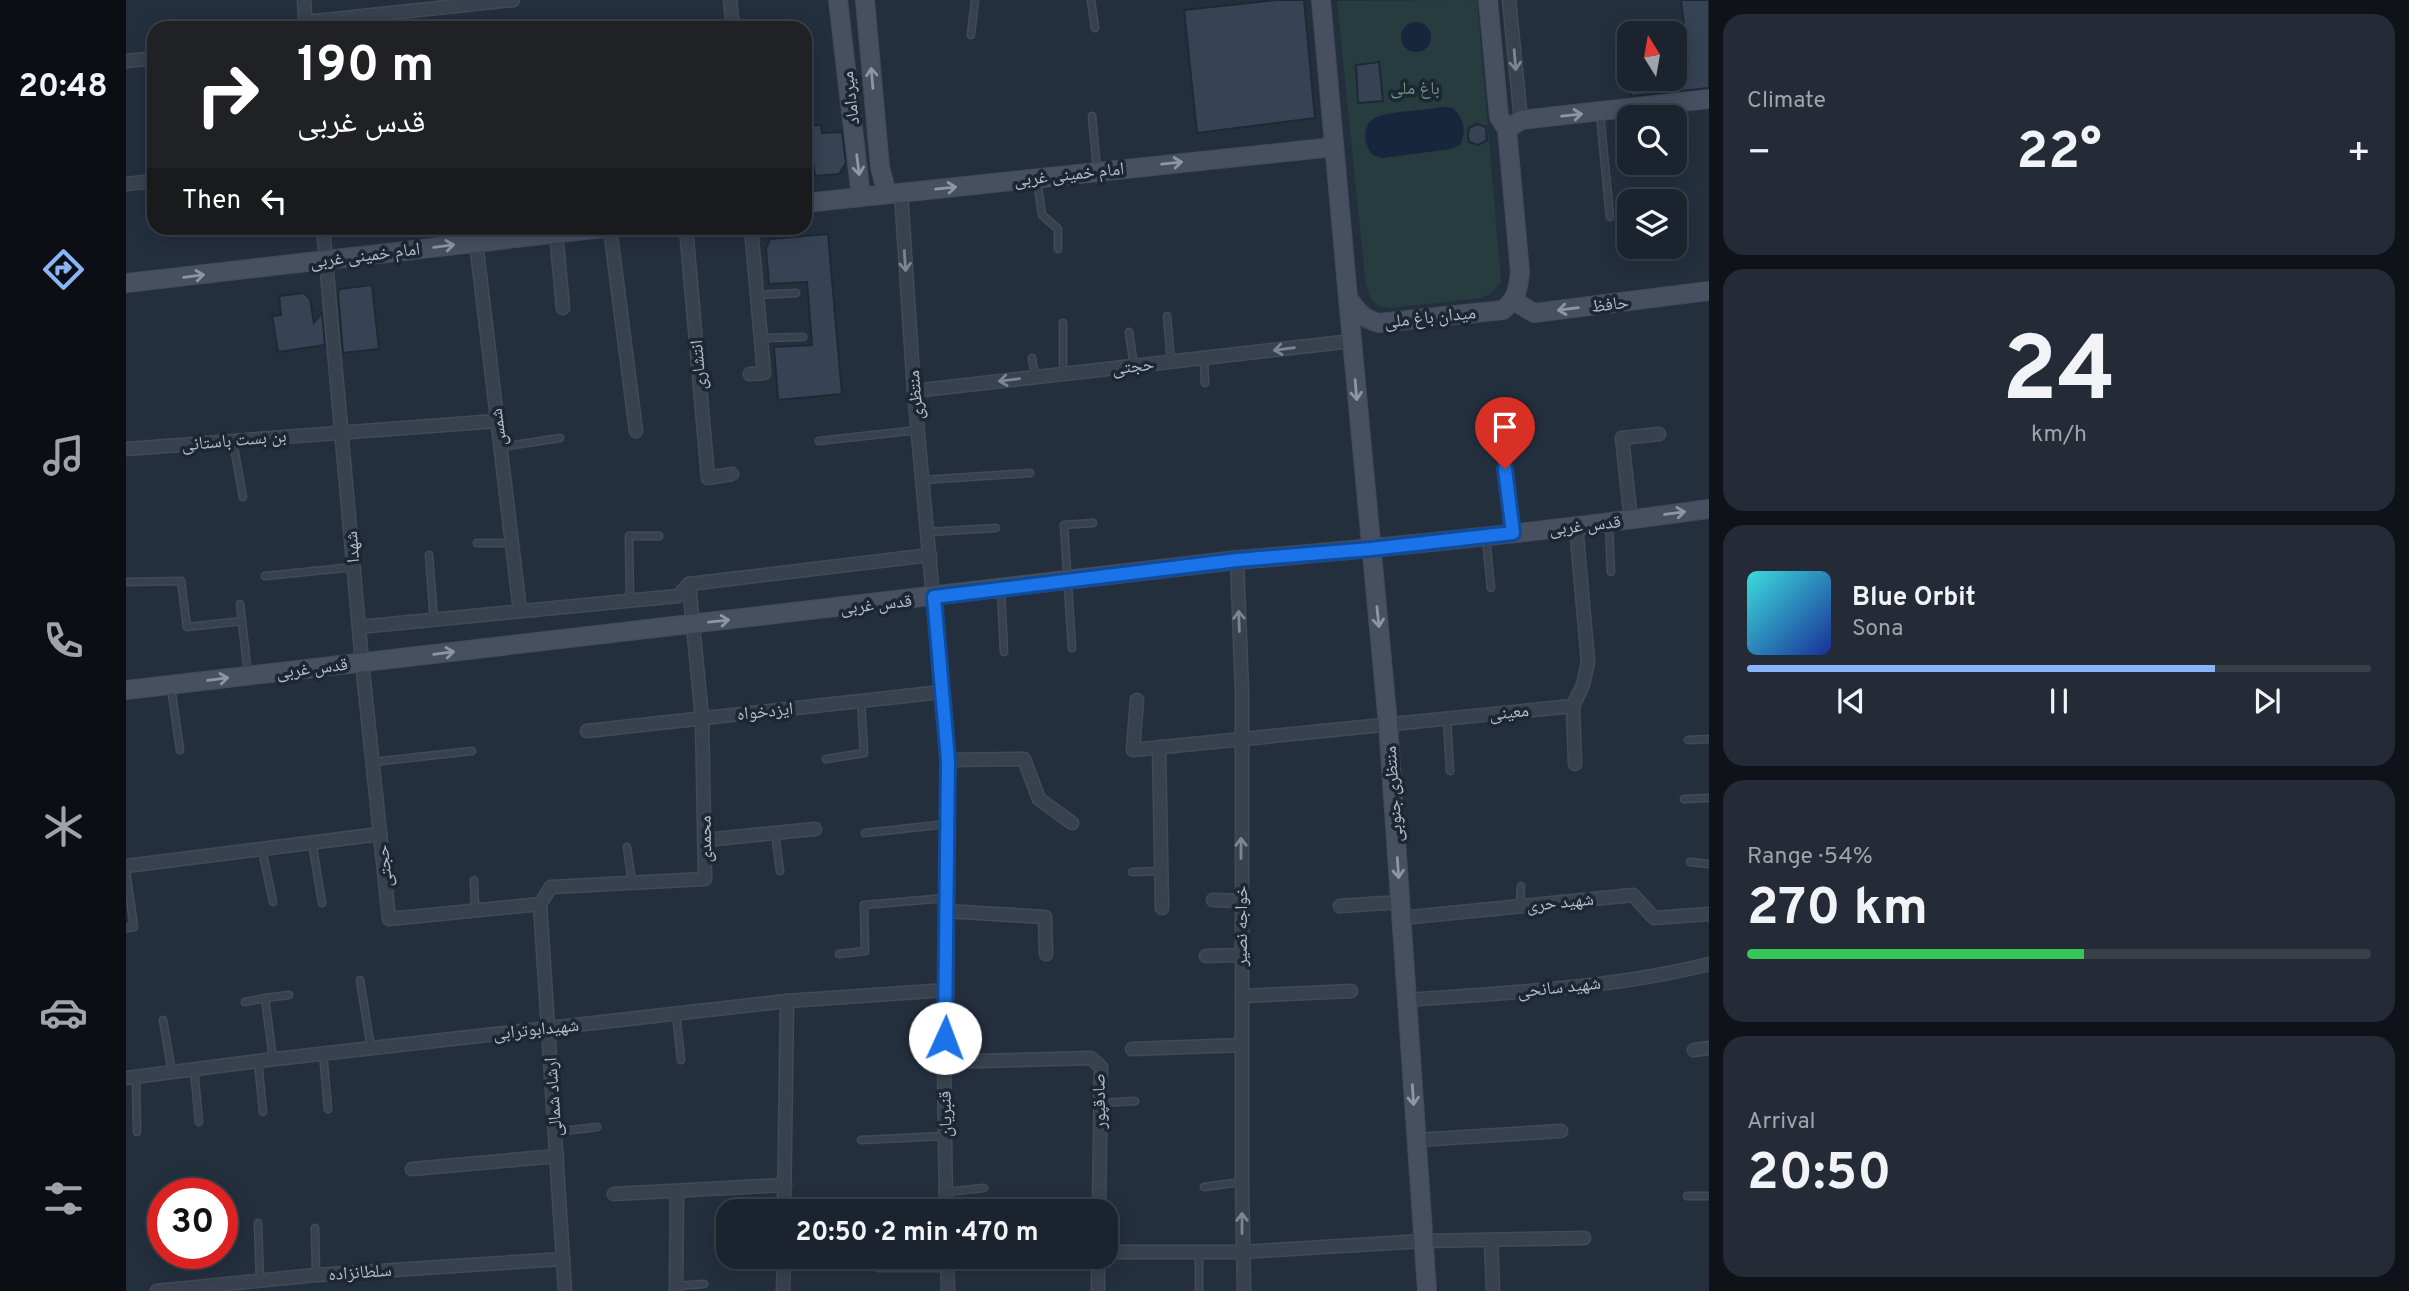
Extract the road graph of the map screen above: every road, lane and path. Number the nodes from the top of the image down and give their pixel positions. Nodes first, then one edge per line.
1 (304, 0) edge
2 (513, 0) edge
3 (730, 0) edge
4 (838, 0) edge
5 (867, 0) edge
6 (975, 0) edge
7 (1091, 0) edge
8 (1321, 0) edge
9 (1488, 0) edge
10 (1509, 0) edge
11 (306, 21) edge
12 (339, 21) edge
13 (732, 21) edge
14 (1096, 28) dead end
15 (971, 35) dead end
16 (147, 59) edge
17 (126, 61) edge
18 (1709, 99) edge
19 (1600, 112) junction
20 (1092, 116) dead end
21 (1514, 125) junction
22 (1333, 147) junction
23 (1097, 171) junction
24 (1037, 178) junction
25 (147, 182) edge
26 (126, 184) edge
27 (894, 194) junction
28 (861, 197) junction
29 (812, 202) edge
30 (1610, 216) dead end
31 (324, 235) edge
32 (538, 235) edge
33 (556, 235) edge
34 (611, 235) edge
35 (687, 235) edge
36 (752, 235) edge
37 (476, 242) junction
38 (1058, 249) dead end
39 (327, 260) junction
40 (126, 284) edge
41 (1709, 291) edge
42 (796, 293) dead end
43 (757, 295) junction
44 (1348, 298) junction
45 (1514, 301) junction
46 (564, 308) dead end
47 (1167, 316) dead end
48 (1063, 323) dead end
49 (1129, 331) dead end
50 (803, 337) dead end
51 (760, 338) junction
52 (1352, 341) junction
53 (1032, 358) dead end
54 (1204, 358) junction
55 (1171, 362) junction
56 (1134, 366) junction
57 (750, 374) dead end
58 (1063, 374) junction
59 (1035, 377) junction
60 (1205, 383) dead end
61 (914, 391) junction
62 (498, 421) junction
63 (918, 430) junction
64 (342, 431) junction
65 (636, 431) dead end
66 (1659, 434) dead end
67 (560, 438) dead end
68 (233, 440) junction
69 (819, 441) dead end
70 (501, 447) junction
71 (1503, 447) dead end
72 (126, 449) edge
73 (1030, 473) dead end
74 (732, 474) dead end
75 (923, 480) junction
76 (243, 497) dead end
77 (1709, 509) edge
78 (1631, 520) junction
79 (1093, 523) dead end
80 (1609, 523) junction
81 (1576, 526) junction
82 (996, 528) dead end
83 (928, 532) junction
84 (1513, 533) junction
85 (659, 536) dead end
86 (1486, 536) junction
87 (477, 543) dead end
88 (512, 543) junction
89 (1371, 549) junction
90 (429, 555) dead end
91 (930, 555) junction
92 (1237, 560) junction
93 (354, 567) junction
94 (1611, 572) dead end
95 (265, 576) dead end
96 (1068, 581) junction
97 (126, 582) edge
98 (689, 584) junction
99 (1491, 588) dead end
100 (1000, 589) junction
101 (934, 597) junction
102 (630, 601) junction
103 (240, 604) dead end
104 (520, 611) junction
105 (434, 620) junction
106 (242, 621) junction
107 (691, 625) junction
108 (359, 627) junction
109 (1072, 648) dead end
110 (1004, 652) dead end
111 (362, 662) junction
112 (248, 676) junction
113 (171, 685) junction
114 (126, 690) edge
115 (942, 692) junction
116 (1137, 700) dead end
117 (861, 701) junction
118 (1573, 706) junction
119 (702, 718) junction
120 (1447, 719) junction
121 (1388, 724) junction
122 (587, 731) dead end
123 (1242, 739) junction
124 (1709, 739) edge
125 (1689, 740) dead end
126 (1159, 747) junction
127 (180, 750) dead end
128 (472, 751) dead end
129 (826, 759) dead end
130 (948, 760) junction
131 (373, 762) junction
132 (1575, 764) dead end
133 (1450, 771) dead end
134 (1709, 798) edge
135 (1684, 799) dead end
136 (1072, 823) dead end
137 (947, 824) junction
138 (815, 830) dead end
139 (775, 833) junction
140 (865, 833) dead end
141 (380, 834) junction
142 (705, 840) junction
143 (312, 842) junction
144 (627, 847) dead end
145 (262, 849) junction
146 (1689, 862) dead end
147 (1709, 864) edge
148 (126, 868) edge
149 (780, 870) dead end
150 (1162, 871) junction
151 (1132, 872) dead end
152 (474, 880) dead end
153 (632, 883) junction
154 (1521, 886) dead end
155 (1213, 900) dead end
156 (1241, 901) junction
157 (273, 902) dead end
158 (322, 903) dead end
159 (540, 904) junction
160 (946, 905) junction
161 (1340, 906) dead end
162 (1520, 906) junction
163 (1162, 908) dead end
164 (475, 910) junction
165 (1401, 910) junction
166 (1709, 914) edge
167 (126, 928) edge
168 (839, 954) dead end
169 (1046, 954) dead end
170 (1241, 955) junction
171 (1206, 956) dead end
172 (1709, 964) edge
173 (360, 980) dead end
174 (947, 990) junction
175 (1351, 991) dead end
176 (289, 995) dead end
177 (1242, 996) junction
178 (265, 998) junction
179 (1407, 1000) junction
180 (787, 1001) junction
181 (245, 1002) dead end
182 (676, 1013) junction
183 (163, 1020) dead end
184 (548, 1028) junction
185 (1242, 1045) junction
186 (371, 1048) junction
187 (1709, 1048) edge
188 (1132, 1049) dead end
189 (1694, 1050) dead end
190 (323, 1053) junction
191 (273, 1059) junction
192 (681, 1060) dead end
193 (258, 1061) junction
194 (944, 1062) junction
195 (194, 1069) junction
196 (172, 1072) junction
197 (131, 1077) edge
198 (1135, 1101) dead end
199 (1100, 1103) junction
200 (328, 1109) dead end
201 (263, 1112) dead end
202 (199, 1122) dead end
203 (597, 1127) dead end
204 (1561, 1131) dead end
205 (137, 1132) dead end
206 (555, 1132) junction
207 (945, 1136) junction
208 (861, 1140) dead end
209 (1416, 1140) junction
210 (557, 1156) junction
211 (412, 1169) dead end
212 (1242, 1182) junction
213 (785, 1185) junction
214 (1204, 1187) dead end
215 (984, 1188) dead end
216 (677, 1191) junction
217 (946, 1192) junction
218 (614, 1194) dead end
219 (1687, 1196) dead end
220 (1709, 1196) edge
221 (784, 1199) edge
222 (946, 1199) edge
223 (1099, 1199) edge
224 (258, 1223) dead end
225 (315, 1228) dead end
226 (1584, 1238) dead end
227 (1491, 1240) junction
228 (1424, 1241) junction
229 (1118, 1252) edge
230 (1199, 1252) junction
231 (1242, 1252) junction
232 (563, 1259) junction
233 (784, 1269) edge
234 (947, 1269) edge
235 (1098, 1269) edge
236 (316, 1275) junction
237 (260, 1280) junction
238 (704, 1284) dead end
239 (676, 1289) edge
240 (1199, 1289) edge
241 (157, 1291) edge
242 (565, 1291) edge
243 (783, 1291) edge
244 (948, 1291) edge
245 (1098, 1291) edge
246 (1244, 1291) edge
247 (1427, 1291) edge
248 (1493, 1291) edge

1 - 11 street
2 - 12 street
3 - 13 street
4 -> 28 main road, میرداماد
27 -> 5 main road, میرداماد
6 - 15 lane
7 - 14 lane
8 - 22 main road
9 - 21 main road
10 -> 21 street
16 - 17 street
18 - 19 main road
21 -> 19 main road
19 - 30 lane
20 - 23 lane
21 - 45 main road
23 -> 22 main road, امام خمینی غربی
22 - 44 main road
23 - 24 main road, امام خمینی غربی
27 -> 24 main road, امام خمینی غربی
24 - 38 lane
25 - 26 street
27 - 28 main road, امام خمینی غربی
27 -> 61 street, منتظری
28 - 29 main road, امام خمینی غربی
31 - 39 street, شهدا
32 - 37 main road, امام خمینی غربی
33 - 46 street
34 - 65 street
35 - 74 street, انتشاری
36 - 43 street
39 -> 37 main road, امام خمینی غربی
37 - 62 street, شمس
40 -> 39 main road, امام خمینی غربی
39 - 64 street, شهدا
41 -> 45 main road, حافظ
42 - 43 lane
43 - 51 street
44 - 45 main road, میدان باغ ملی
44 - 52 main road, منتظری جنوبی
47 - 55 lane
48 - 58 lane
49 - 56 lane
50 - 51 lane
51 - 57 street
52 -> 54 street, حجتی
52 -> 89 main road, منتظری جنوبی
53 - 59 lane
54 - 55 street, حجتی
54 - 60 lane
55 - 56 street, حجتی
56 - 58 street, حجتی
58 - 59 street, حجتی
59 -> 61 street, حجتی
61 - 63 street, منتظری
62 - 64 street
62 - 70 street, شمس
63 - 69 lane
63 - 75 street, منتظری
64 - 68 street, بن بست باستانی
64 - 93 street, شهدا
66 - 78 street
67 - 70 lane
68 - 72 street, بن بست باستانی
68 - 76 lane
70 - 88 street, شمس
71 - 84 lane
73 - 75 lane
75 - 83 street, منتظری
78 -> 77 main road, قدس غربی
78 - 80 main road, قدس غربی
79 - 96 lane
80 - 81 main road, قدس غربی
80 - 94 lane
81 - 84 main road, قدس غربی
81 - 118 street
82 - 83 lane
83 - 91 street, منتظری
84 - 86 main road, قدس غربی
85 - 102 lane
86 - 89 main road, قدس غربی
86 - 99 lane
87 - 88 lane
88 - 104 street, شمس
89 - 92 main road, قدس غربی
89 -> 121 main road, منتظری جنوبی
90 - 105 lane
91 - 98 street
91 - 101 street, منتظری
92 - 96 main road, قدس غربی
123 -> 92 street, خواجه نصیر
93 - 95 lane
93 - 108 street, شهدا
96 - 100 main road, قدس غربی
96 - 109 lane
97 - 106 lane
98 - 102 street
98 - 107 street, محمدی
100 - 101 main road, قدس غربی
100 - 110 lane
107 -> 101 main road, قدس غربی
101 - 115 street, قنبریان
102 - 104 street
103 - 106 lane
104 - 105 street
105 - 108 street
106 - 112 lane
111 -> 107 main road, قدس غربی
107 - 119 street, محمدی
108 - 111 street, شهدا
111 - 112 main road, قدس غربی
111 - 131 street, حجتی
113 -> 112 main road, قدس غربی
113 - 114 main road, قدس غربی
113 - 127 lane
115 - 117 street, ایزدخواه
115 - 130 street, قنبریان
116 - 126 street, معینی
117 - 119 street, ایزدخواه
117 - 129 lane
118 - 120 street, معینی
118 - 132 street
119 - 122 street, ایزدخواه
119 - 142 street, محمدی
120 - 121 street, معینی
120 - 133 lane
121 - 123 street, معینی
121 -> 165 main road, منتظری جنوبی
123 - 126 street, معینی
156 -> 123 street, خواجه نصیر
124 - 125 lane
126 - 150 street
128 - 131 lane
130 - 136 street
130 - 137 street, قنبریان
131 - 141 street, حجتی
134 - 135 lane
137 - 140 lane
137 - 160 street, قنبریان
138 - 139 street
139 - 142 street
139 - 149 lane
141 - 143 street
141 - 164 street, حجتی
142 - 153 street, محمدی
143 - 145 street
143 - 158 lane
144 - 153 lane
145 - 148 street
145 - 157 lane
146 - 147 lane
148 - 167 lane
150 - 151 lane
150 - 163 street
152 - 164 lane
153 - 159 street, محمدی
154 - 162 lane
155 - 156 street
156 - 170 street, خواجه نصیر
159 - 164 street, حجتی
159 - 184 street, ارشاد شمالی
160 - 168 lane
160 - 169 street
160 - 174 street, قنبریان
161 - 165 street, شهید حری
162 - 165 street, شهید حری
162 - 166 street, شهید حری
165 - 179 main road, منتظری جنوبی
170 - 171 street
170 - 177 street, خواجه نصیر
172 - 179 street, شهید سانحی
173 - 186 lane
174 - 180 street, شهیدابوترابی
174 - 194 street, قنبریان
175 - 177 street
176 - 178 lane
177 - 185 street, خواجه نصیر
178 - 181 lane
178 - 191 lane
179 -> 209 main road, منتظری جنوبی
180 - 182 street, شهیدابوترابی
180 - 213 street
182 - 184 street, شهیدابوترابی
182 - 192 lane
183 - 196 lane
184 - 186 street, شهیدابوترابی
184 - 206 street, ارشاد شمالی
185 - 188 street
185 - 212 street, خواجه نصیر
186 - 190 street, شهیدابوترابی
187 - 189 street
190 - 191 street, شهیدابوترابی
190 - 200 lane
191 - 193 street, شهیدابوترابی
193 - 195 street, شهیدابوترابی
193 - 201 lane
194 - 199 street, صادقپور
194 - 207 street, قنبریان
195 - 196 street, شهیدابوترابی
195 - 202 lane
196 - 197 street, شهیدابوترابی
197 - 205 lane
198 - 199 lane
199 - 223 street, صادقپور
203 - 206 lane
204 - 209 street
206 - 210 street, ارشاد شمالی
207 - 208 lane
207 - 217 street, قنبریان
209 - 228 main road, منتظری جنوبی
210 - 211 street
210 - 232 street, ارشاد شمالی
212 - 214 lane
231 -> 212 street, خواجه نصیر
213 - 216 street
213 - 221 street
215 - 217 lane
216 - 218 street
216 - 239 street
217 - 222 street, قنبریان
219 - 220 lane
224 - 237 lane
225 - 236 lane
226 - 227 street
227 - 228 street
227 - 248 street
228 - 231 street
228 - 247 main road, منتظری جنوبی
229 - 230 street
230 - 231 street
230 - 240 lane
231 - 246 street, خواجه نصیر
232 - 236 street, سلطانزاده
232 - 242 street, ارشاد شمالی
233 - 243 street
234 - 244 street
235 - 245 street
236 - 237 street, سلطانزاده
237 - 241 street, سلطانزاده
238 - 239 lane

